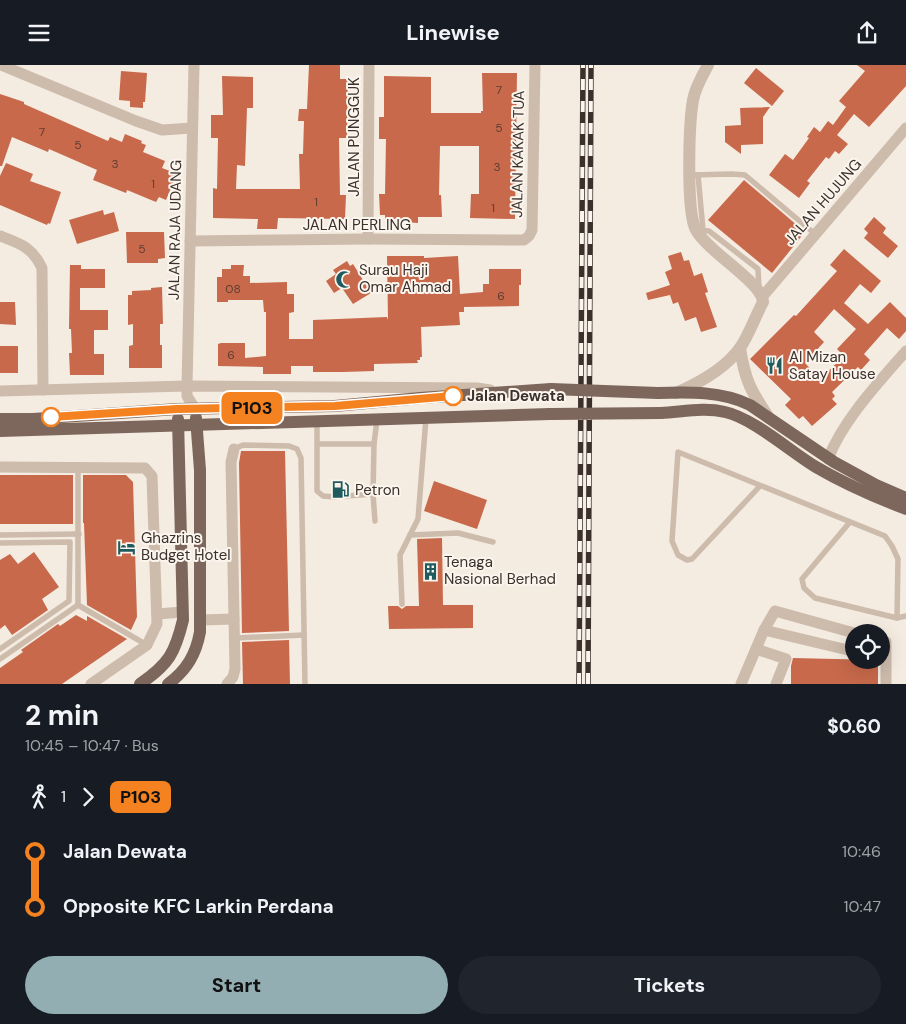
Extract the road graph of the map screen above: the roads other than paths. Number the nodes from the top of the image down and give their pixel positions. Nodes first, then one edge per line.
1 (194, 65) edge
2 (370, 65) edge
3 (535, 65) edge
4 (708, 65) edge
5 (7, 66) edge
6 (192, 128) junction
7 (906, 128) edge
8 (694, 175) junction
9 (815, 234) junction
10 (0, 236) edge
11 (368, 239) junction
12 (190, 241) junction
13 (524, 241) joint
14 (761, 293) junction
15 (740, 348) junction
16 (906, 351) edge
17 (44, 390) junction
18 (0, 391) edge
19 (187, 391) junction
20 (511, 392) junction
21 (676, 393) junction
22 (177, 409) junction
23 (195, 409) junction
24 (426, 418) junction
25 (769, 418) junction
26 (0, 419) edge
27 (377, 420) junction
28 (317, 421) junction
29 (196, 424) junction
30 (178, 425) junction
31 (0, 431) edge
32 (318, 444) junction
33 (374, 444) junction
34 (234, 449) joint
35 (828, 459) junction
36 (0, 467) edge
37 (78, 467) junction
38 (760, 486) junction
39 (373, 494) junction
40 (347, 496) dead end
41 (335, 497) dead end
42 (906, 498) edge
43 (906, 509) edge
44 (375, 521) dead end
45 (850, 523) junction
46 (79, 534) junction
47 (0, 535) edge
48 (410, 535) junction
49 (493, 542) dead end
50 (0, 543) edge
51 (402, 604) dead end
52 (78, 605) junction
53 (183, 612) junction
54 (157, 614) junction
55 (906, 617) edge
56 (897, 618) junction
57 (234, 619) junction
58 (200, 620) junction
59 (764, 630) junction
60 (845, 630) edge
61 (304, 635) junction
62 (235, 638) junction
63 (147, 645) junction
64 (0, 649) edge
65 (756, 649) junction
66 (845, 649) edge
67 (0, 659) edge
68 (886, 669) edge
69 (91, 684) edge
70 (140, 684) edge
71 (168, 684) edge
72 (227, 684) edge
73 (305, 684) edge
74 (741, 684) edge
75 (776, 684) edge
76 (886, 684) edge

1 - 6 street, JALAN RAJA UDANG
2 - 11 street, JALAN PUNGGUK
3 - 13 street, JALAN KAKAK TUA
4 - 8 street
5 - 6 street
6 - 12 street, JALAN RAJA UDANG
7 - 9 street, JALAN HUJUNG
8 - 9 lane
8 - 14 street
9 - 14 street, JALAN HUJUNG
10 - 17 street
11 - 12 street, JALAN PERLING
11 - 13 street, JALAN PERLING
12 - 19 street, JALAN RAJA UDANG
14 - 15 street
15 - 21 street
15 - 25 street
16 - 35 street
17 - 18 street
17 - 19 street
19 - 20 street
19 - 22 street
19 - 23 street
20 - 21 main road, bridge
20 - 23 main road
21 - 25 main road
22 - 23 main road
22 - 26 main road
22 - 30 main road
23 - 29 main road
24 - 27 main road
24 - 43 main road, bridge
24 - 48 lane
25 - 35 main road
27 - 28 main road
27 - 33 lane
28 - 29 main road
28 - 32 lane
29 - 30 main road
29 - 58 main road
30 - 31 main road
30 - 53 main road
32 - 33 lane
32 - 41 lane
33 - 39 lane
34 - 57 street
34 - 61 lane
35 - 42 main road
36 - 37 street
37 - 46 lane
37 - 54 street
38 - 38 lane
38 - 45 lane
39 - 40 lane
39 - 44 lane
45 - 56 lane
45 - 56 lane
46 - 47 lane
46 - 52 lane
48 - 49 lane
48 - 51 lane
50 - 64 lane
52 - 63 lane
52 - 67 lane
53 - 54 street
53 - 70 main road
54 - 63 street
55 - 56 lane
57 - 58 street
57 - 62 street
58 - 71 main road
59 - 60 street
59 - 65 street
59 - 66 street
61 - 62 lane
61 - 73 lane
62 - 72 street
63 - 69 street
65 - 74 street
65 - 75 street
68 - 76 street

